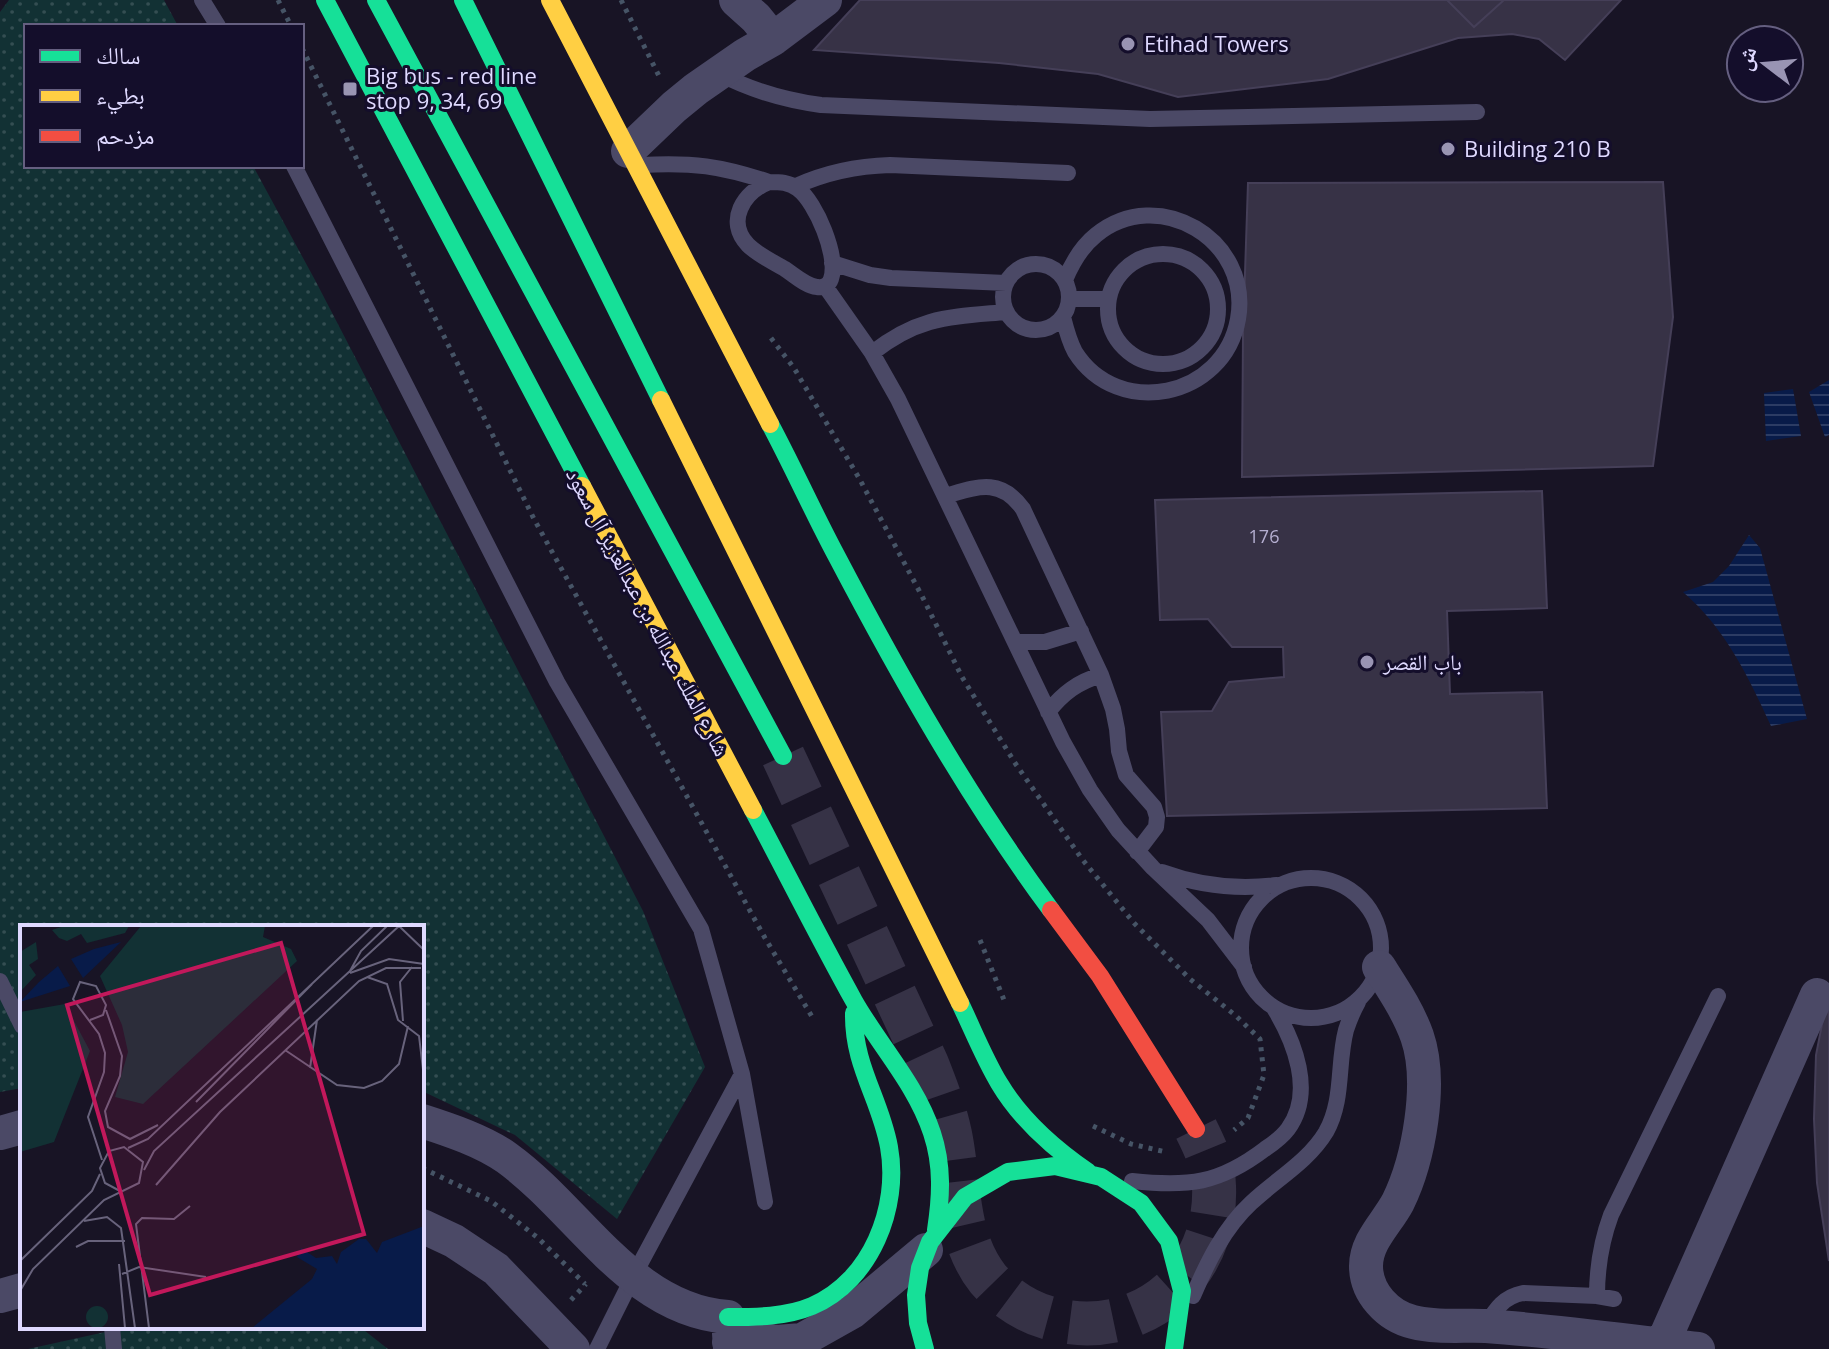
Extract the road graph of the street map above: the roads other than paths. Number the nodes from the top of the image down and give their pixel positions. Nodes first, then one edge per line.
1 (202, 0) edge
2 (325, 0) edge
3 (376, 0) edge
4 (463, 0) edge
5 (550, 0) edge
6 (736, 0) edge
7 (825, 0) edge
8 (217, 24) edge
9 (773, 39) junction
10 (718, 73) junction
11 (1477, 112) dead end
12 (632, 158) junction
13 (295, 168) edge
14 (1068, 173) dead end
15 (769, 182) junction
16 (796, 186) junction
17 (832, 263) junction
18 (1065, 280) junction
19 (1006, 283) junction
20 (825, 286) junction
21 (1070, 299) junction
22 (1108, 299) junction
23 (1006, 312) junction
24 (1063, 317) junction
25 (872, 353) junction
26 (945, 496) junction
27 (1081, 631) junction
28 (1015, 642) junction
29 (1101, 675) junction
30 (1048, 712) junction
31 (783, 756) tunnel mouth
32 (1137, 852) junction
33 (1153, 868) junction
34 (1279, 884) junction
35 (1244, 967) junction
36 (1379, 967) junction
37 (0, 981) edge
38 (1817, 995) dead end
39 (1718, 996) dead end
40 (1360, 998) junction
41 (855, 1003) junction
42 (1274, 1008) junction
43 (20, 1022) edge
44 (742, 1074) junction
45 (424, 1122) edge
46 (20, 1128) edge
47 (1196, 1129) tunnel mouth
48 (0, 1133) edge
49 (1097, 1175) junction
50 (765, 1202) dead end
51 (424, 1227) edge
52 (931, 1240) junction
53 (622, 1267) junction
54 (20, 1291) edge
55 (0, 1296) edge
56 (1182, 1319) junction
57 (1485, 1326) junction
58 (112, 1329) edge
59 (729, 1336) edge
60 (561, 1337) edge
61 (1660, 1347) edge
62 (114, 1349) edge
63 (597, 1349) edge
64 (925, 1349) edge
65 (1174, 1349) edge
66 (1698, 1349) edge

1 - 8 lane
2 - 41 street, شارع الملك عبدالله بن عبدالعزيز آل سعود
3 - 31 street
4 - 49 street
5 - 12 street
6 - 9 street
7 - 9 street
9 - 10 street
10 - 11 lane
10 - 12 street
12 - 15 lane
12 - 47 street
13 - 44 lane
14 - 16 lane
15 - 16 lane
15 - 20 lane
16 - 17 lane
17 - 19 lane
17 - 20 lane
18 - 19 lane
18 - 21 lane
18 - 24 lane
19 - 23 lane
20 - 25 lane
21 - 22 lane
21 - 24 lane
22 - 22 lane
23 - 24 lane
23 - 25 lane
25 - 26 lane
26 - 27 lane
26 - 28 lane
27 - 28 lane
27 - 29 lane
28 - 30 lane
29 - 30 lane
29 - 32 lane
30 - 32 lane
32 - 33 lane
33 - 34 lane
33 - 35 lane
34 - 35 lane
34 - 36 lane
35 - 42 lane
36 - 40 lane
36 - 57 street
37 - 43 lane
38 - 61 street
39 - 57 lane
40 - 42 lane
40 - 56 lane
41 - 52 street, شارع الملك عبدالله بن عبدالعزيز آل سعود
41 - 59 street
42 - 49 lane
44 - 50 lane
44 - 53 lane
45 - 53 street
46 - 48 street
49 - 52 street
49 - 56 street
51 - 60 street
52 - 59 street
52 - 64 street, شارع الملك عبدالله بن عبدالعزيز آل سعود
53 - 59 street
53 - 63 lane
54 - 55 street
56 - 65 street
57 - 61 street
58 - 62 lane
61 - 66 street

